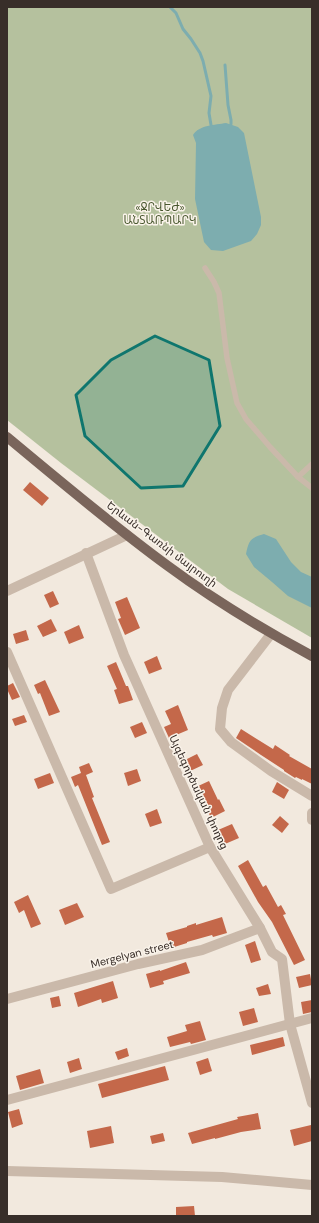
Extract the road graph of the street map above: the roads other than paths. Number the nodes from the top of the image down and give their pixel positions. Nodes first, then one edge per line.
1 (205, 268) dead end
2 (7, 437) edge
3 (312, 464) edge
4 (298, 477) junction
5 (312, 488) edge
6 (126, 535) junction
7 (86, 553) junction
8 (7, 591) edge
9 (270, 634) junction
10 (7, 652) edge
11 (312, 656) edge
12 (312, 796) edge
13 (312, 813) edge
14 (312, 820) edge
15 (210, 847) junction
16 (260, 928) junction
17 (7, 999) edge
18 (312, 1018) edge
19 (290, 1024) junction
20 (7, 1100) edge
21 (312, 1103) edge
22 (7, 1171) edge
23 (312, 1184) edge

1 - 4 lane
2 - 6 main road, Երևան-Գառնի մայրուղի
3 - 4 lane
4 - 5 lane
6 - 7 street
6 - 9 main road, Երևան-Գառնի մայրուղի
7 - 8 street
7 - 15 street, Այգեգործական փողոց
9 - 11 main road, Երևան-Գառնի մայրուղի
9 - 12 street
10 - 15 street
13 - 14 street
15 - 16 street, Այգեգործական փողոց
16 - 17 street, Mergelyan street
16 - 19 street, Այգեգործական փողոց
18 - 19 street
19 - 20 street
19 - 21 street, Այգեգործական փողոց
22 - 23 street

